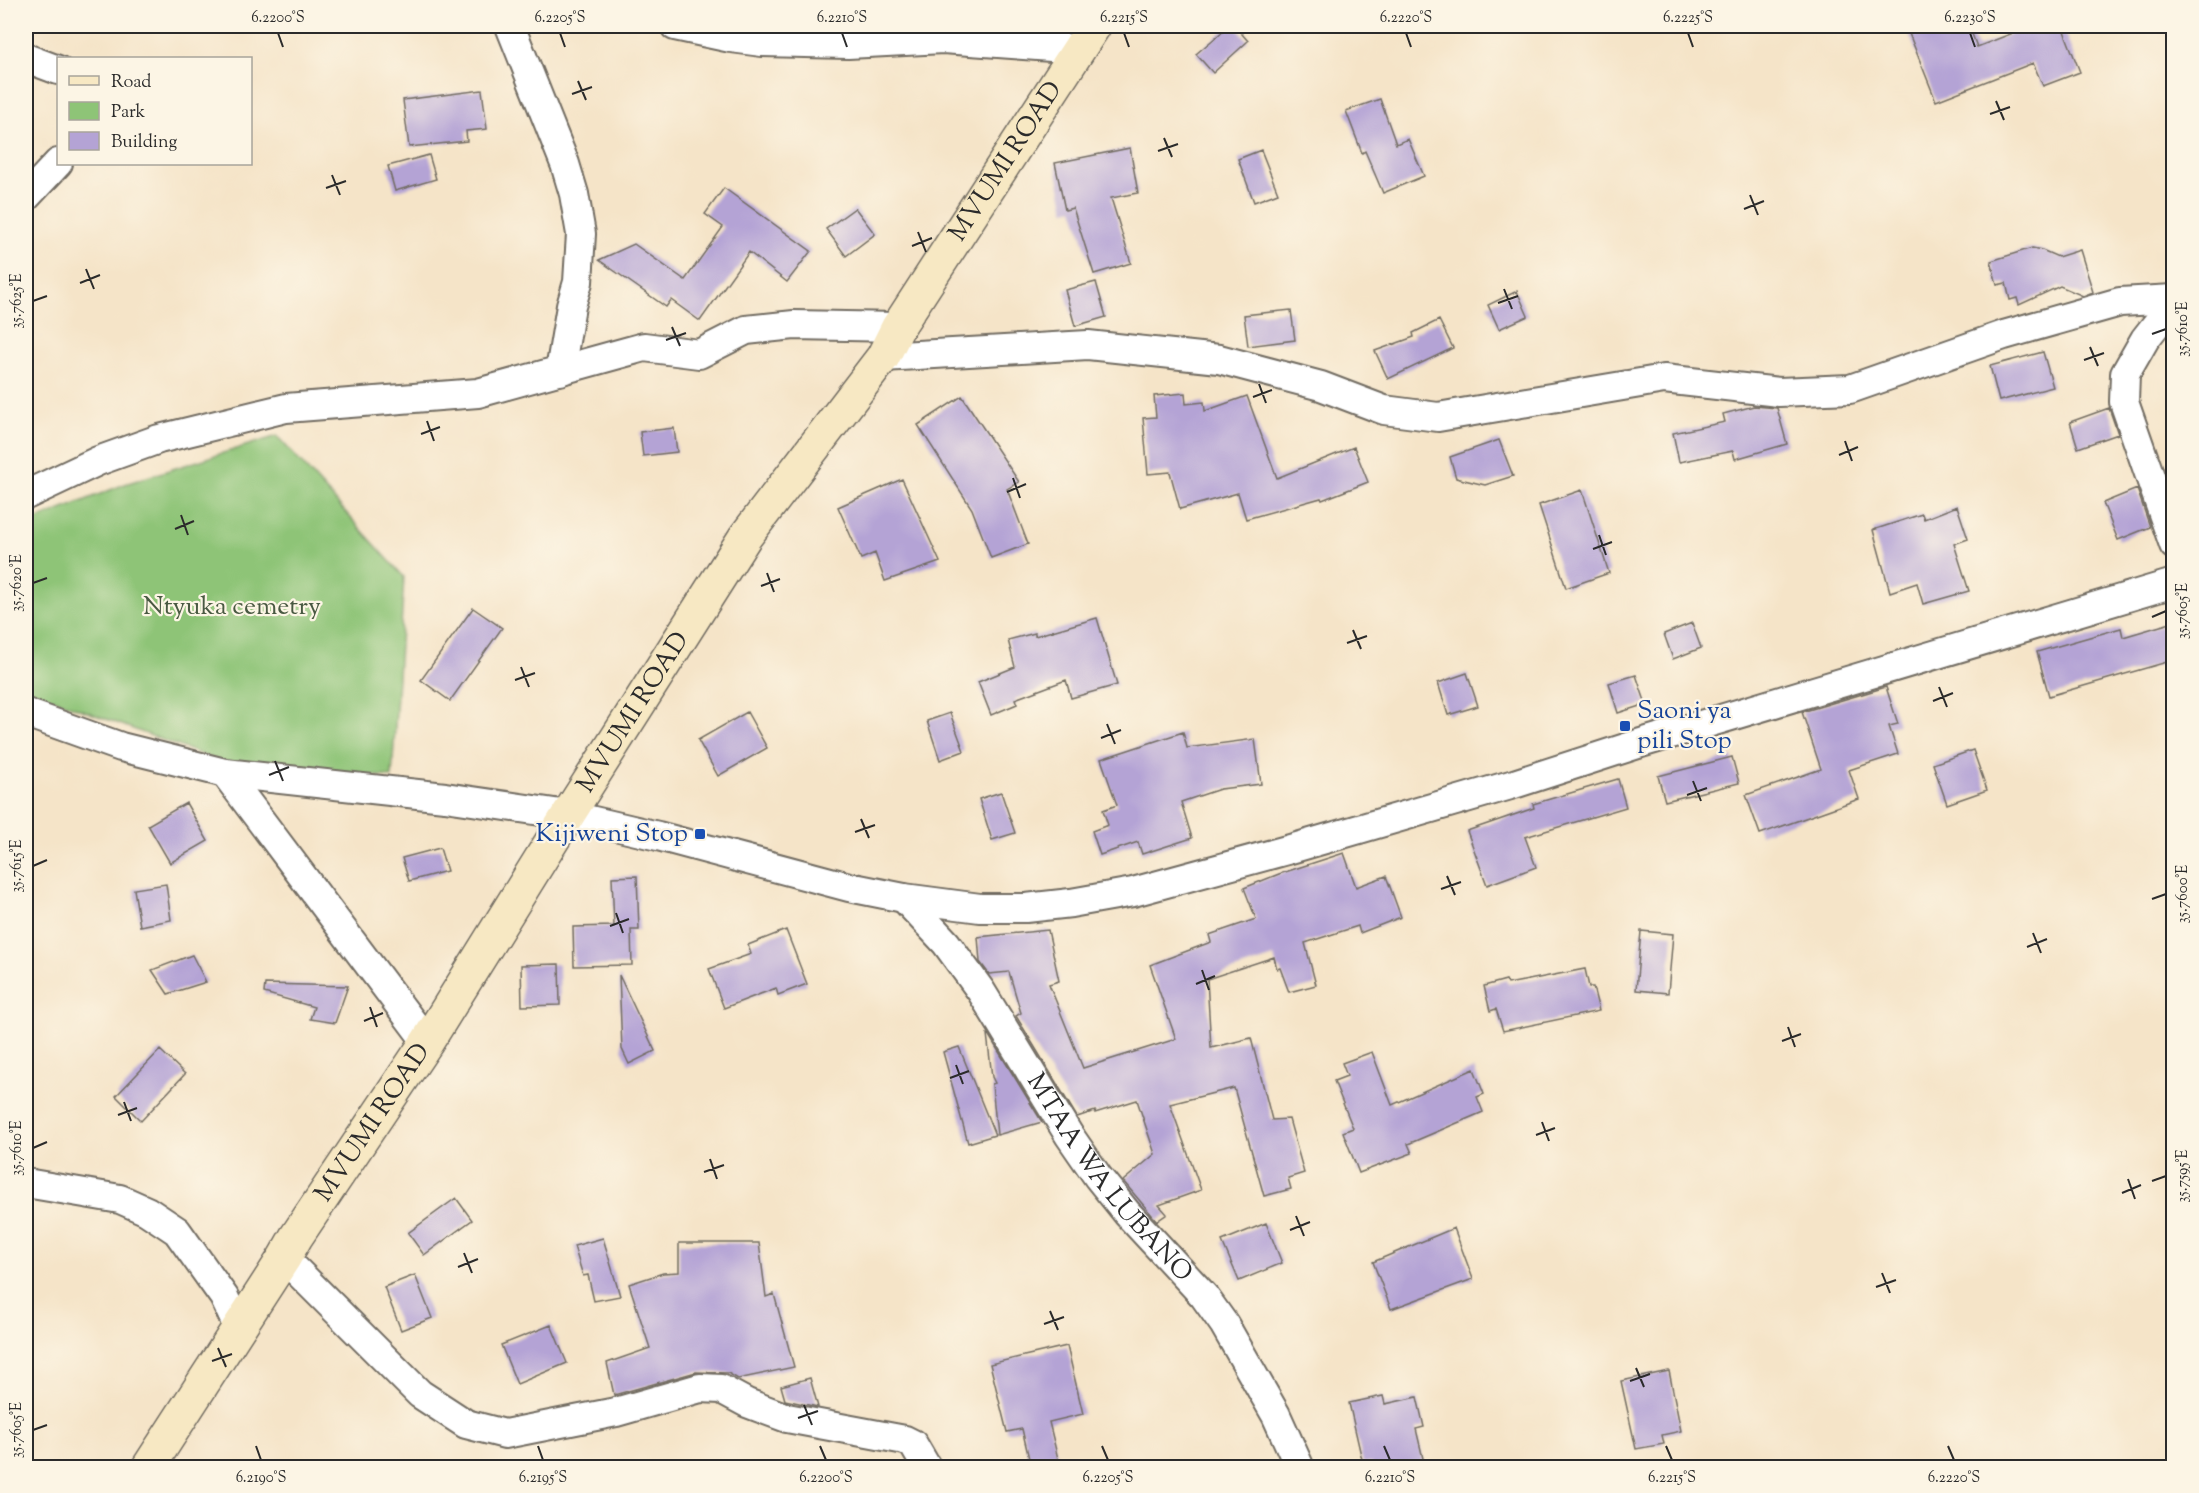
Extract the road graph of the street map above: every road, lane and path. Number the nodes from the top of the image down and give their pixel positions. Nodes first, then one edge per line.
1 (510, 26) edge
2 (675, 26) edge
3 (715, 30) edge
4 (1086, 37) edge
5 (26, 58) edge
6 (57, 70) edge
7 (57, 164) edge
8 (26, 197) edge
9 (2174, 300) edge
10 (898, 327) junction
11 (883, 357) junction
12 (560, 371) junction
13 (26, 495) edge
14 (2174, 545) edge
15 (2174, 583) edge
16 (26, 713) edge
17 (225, 773) junction
18 (568, 815) junction
19 (904, 898) junction
20 (427, 1042) junction
21 (26, 1183) edge
22 (285, 1258) junction
23 (239, 1329) junction
24 (148, 1467) edge
25 (927, 1467) edge
26 (1300, 1467) edge

1 - 12 street
2 - 3 street
3 - 4 street
4 - 10 street, MVUMI ROAD
5 - 6 street
7 - 8 street
9 - 11 street
9 - 14 street
10 - 11 street, MVUMI ROAD
10 - 12 street
11 - 18 street, MVUMI ROAD
12 - 13 street
15 - 19 street
16 - 17 street
17 - 18 street
17 - 20 street
18 - 19 street
18 - 20 street, MVUMI ROAD
19 - 26 street, MTAA WA LUBANO
20 - 22 street, MVUMI ROAD
21 - 23 street
22 - 23 street, MVUMI ROAD
22 - 25 street
23 - 24 street, MVUMI ROAD

